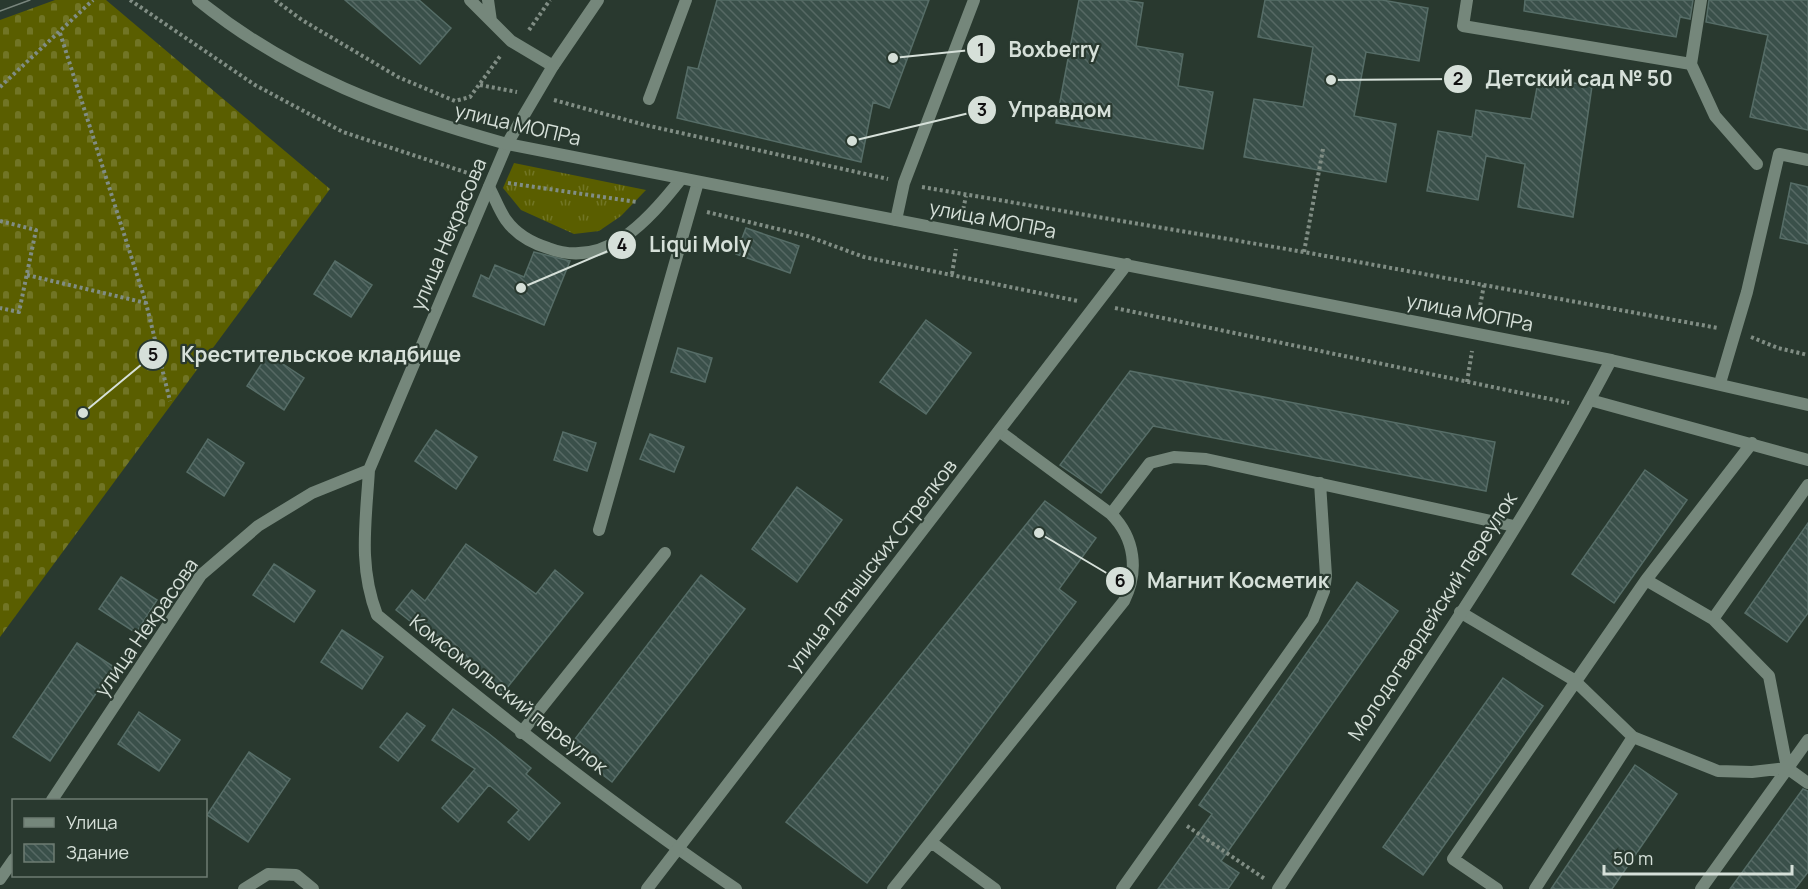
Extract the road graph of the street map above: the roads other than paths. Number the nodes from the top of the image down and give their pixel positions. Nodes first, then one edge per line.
1 (198, 0) edge
2 (470, 0) edge
3 (488, 0) edge
4 (598, 0) edge
5 (686, 0) edge
6 (974, 0) edge
7 (1467, 0) edge
8 (1701, 0) edge
9 (491, 21) junction
10 (1691, 64) junction
11 (553, 66) junction
12 (649, 99) dead end
13 (507, 144) junction
14 (1808, 160) edge
15 (1757, 164) dead end
16 (681, 179) junction
17 (698, 182) junction
18 (490, 184) junction
19 (896, 220) junction
20 (1127, 264) junction
21 (1611, 360) junction
22 (1720, 383) junction
23 (1588, 403) junction
24 (1808, 405) edge
25 (999, 430) junction
26 (1752, 442) junction
27 (1808, 460) edge
28 (369, 470) junction
29 (1320, 483) junction
30 (1808, 485) edge
31 (1111, 514) junction
32 (1514, 526) junction
33 (599, 530) dead end
34 (664, 553) dead end
35 (1646, 580) junction
36 (1460, 612) junction
37 (1713, 619) junction
38 (1574, 680) junction
39 (521, 733) junction
40 (1633, 736) junction
41 (1808, 740) edge
42 (1787, 768) junction
43 (1808, 783) edge
44 (53, 799) edge
45 (931, 842) junction
46 (677, 849) junction
47 (12, 862) edge
48 (0, 879) edge
49 (244, 889) edge
50 (314, 889) edge
51 (647, 889) edge
52 (736, 889) edge
53 (893, 889) edge
54 (995, 889) edge
55 (1122, 889) edge
56 (1278, 889) edge
57 (1497, 889) edge
58 (1535, 889) edge
59 (1701, 889) edge

1 - 13 street, улица МОПРа
2 - 9 street
3 - 9 street
4 - 11 street, улица Некрасова
5 - 12 street
6 - 19 street
7 - 10 street
8 - 10 street
9 - 11 street
10 - 15 street
11 - 13 street, улица Некрасова
13 - 16 street, улица МОПРа
13 - 18 street, улица Некрасова
14 - 22 street
16 - 17 street, улица МОПРа
16 - 18 street
17 - 19 street, улица МОПРа
17 - 33 street
18 - 28 street, улица Некрасова
19 - 20 street, улица МОПРа
20 - 21 street, улица МОПРа
20 - 25 street, улица Латышских Стрелков
21 - 22 street, улица МОПРа
21 - 23 street, Молодогвардейский переулок
22 - 24 street, улица МОПРа
23 - 26 street
23 - 32 street, Молодогвардейский переулок
25 - 31 street
25 - 46 street, улица Латышских Стрелков
26 - 27 street
26 - 35 street
28 - 39 street, Комсомольский переулок
28 - 44 street, улица Некрасова
29 - 31 street
29 - 32 street
29 - 55 street
30 - 37 street
31 - 45 street
32 - 36 street, Молодогвардейский переулок
34 - 39 street
35 - 37 street
35 - 38 street
36 - 38 street
36 - 56 street, Молодогвардейский переулок
37 - 42 street
38 - 40 street
38 - 57 street
39 - 46 street, Комсомольский переулок
40 - 42 street
40 - 58 street
41 - 42 street
42 - 43 street
42 - 59 street
45 - 53 street
45 - 54 street
46 - 51 street, улица Латышских Стрелков
46 - 52 street, Комсомольский переулок
47 - 48 street
49 - 50 street

